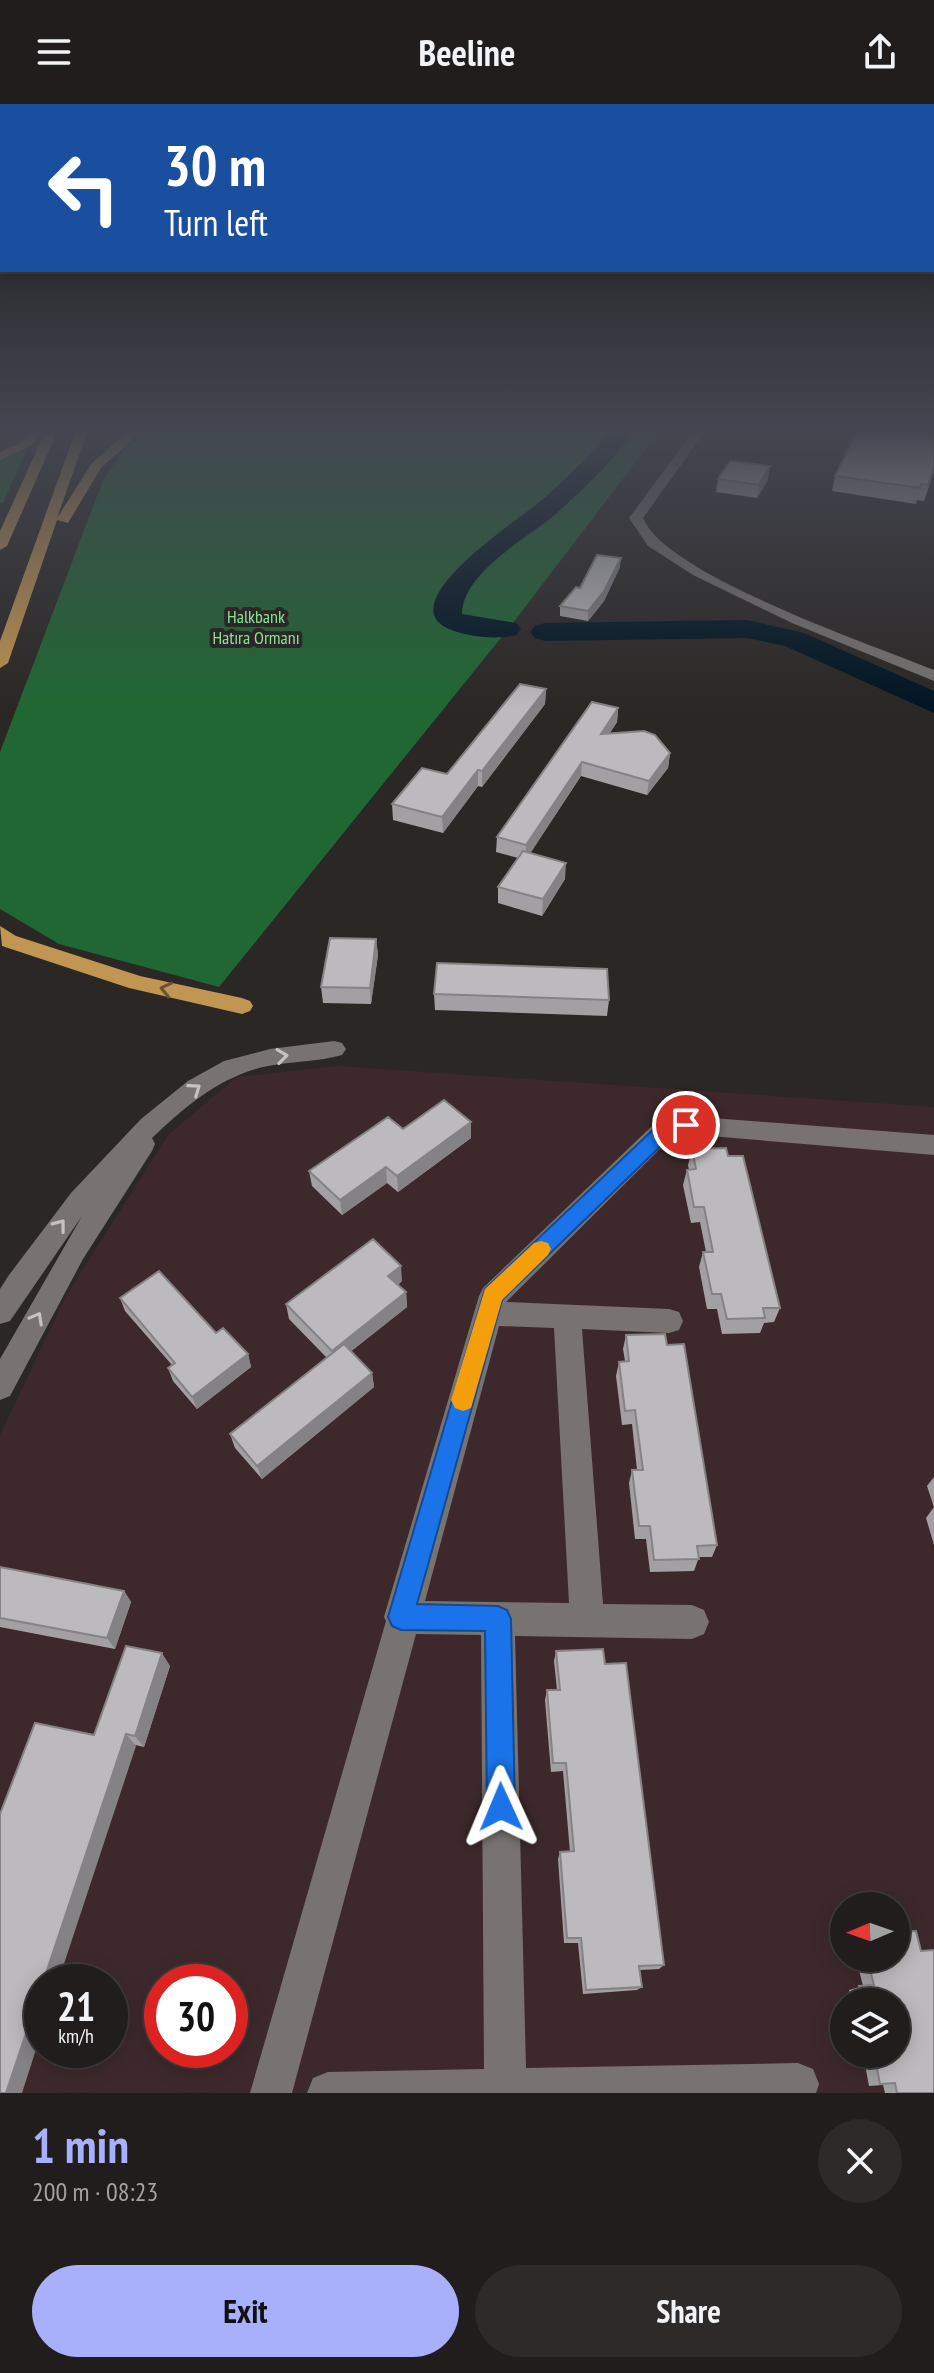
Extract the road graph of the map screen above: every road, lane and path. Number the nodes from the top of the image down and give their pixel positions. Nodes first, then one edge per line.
1 (10, 523) edge
2 (50, 523) edge
3 (62, 523) edge
4 (638, 523) edge
5 (0, 546) edge
6 (30, 582) junction
7 (0, 663) edge
8 (934, 676) edge
9 (0, 933) edge
10 (242, 1006) dead end
11 (334, 1049) dead end
12 (162, 1114) junction
13 (934, 1145) edge
14 (0, 1312) edge
15 (488, 1313) junction
16 (567, 1317) junction
17 (669, 1321) dead end
18 (0, 1387) edge
19 (401, 1617) junction
20 (498, 1619) junction
21 (587, 1620) junction
22 (692, 1622) dead end
23 (798, 2084) dead end
24 (505, 2089) junction
25 (271, 2093) edge
26 (328, 2093) edge

1 - 5 highway
2 - 6 highway
3 - 6 highway
4 - 8 street
6 - 7 highway
10 -> 9 highway
12 -> 11 street
14 -> 12 street
18 -> 12 street
13 - 15 street
15 - 16 street
15 - 19 street
16 - 17 street
16 - 21 street
19 - 20 street
19 - 25 street
20 - 21 street
20 - 24 street
21 - 22 street
23 - 24 street
24 - 26 street

